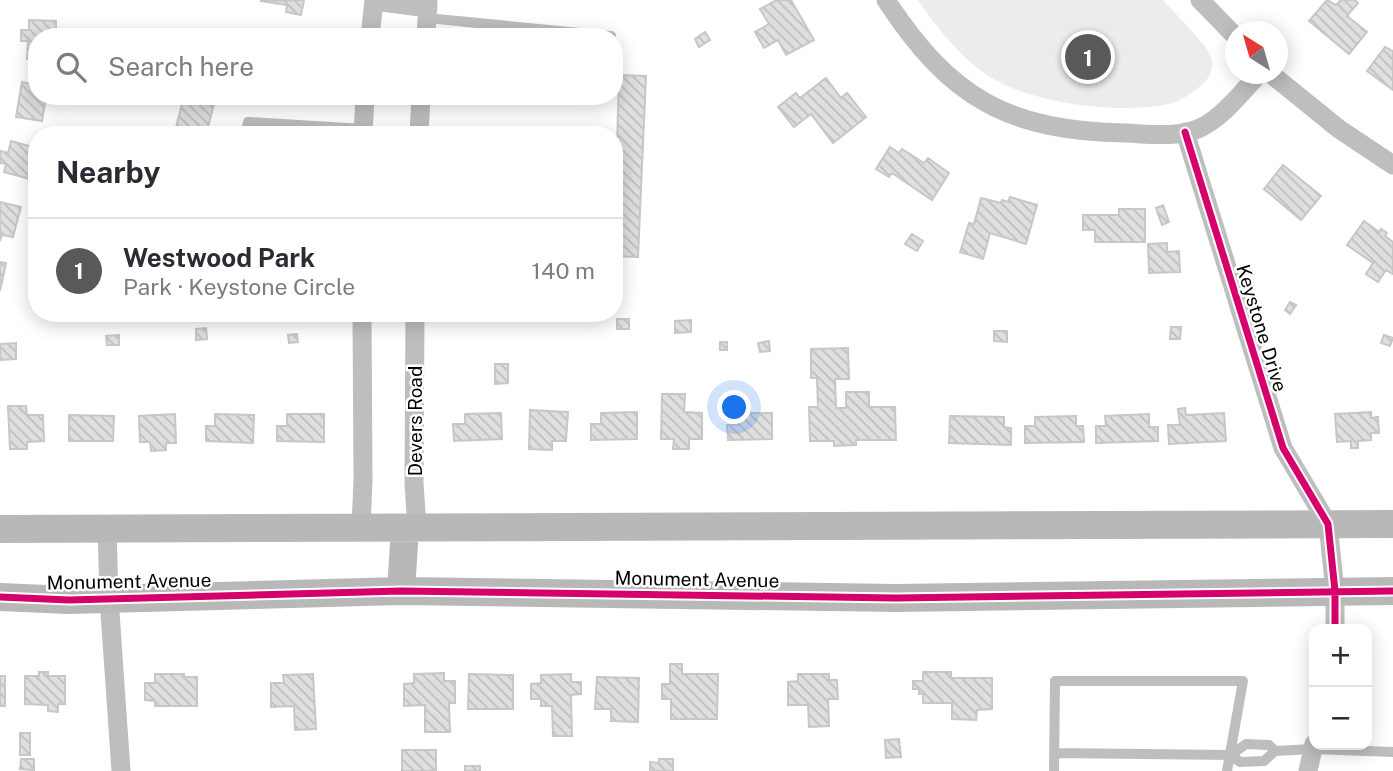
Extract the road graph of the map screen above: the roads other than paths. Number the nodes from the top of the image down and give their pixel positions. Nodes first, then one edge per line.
1 (374, 0) edge
2 (886, 0) edge
3 (1200, 0) edge
4 (427, 16) edge
5 (1225, 26) edge
6 (371, 28) edge
7 (537, 28) edge
8 (1249, 84) edge
9 (1283, 84) edge
10 (364, 105) edge
11 (421, 105) edge
12 (247, 126) edge
13 (294, 126) edge
14 (363, 126) edge
15 (419, 126) edge
16 (1185, 132) junction
17 (1393, 165) edge
18 (362, 322) edge
19 (415, 322) edge
20 (1328, 524) junction
21 (1393, 524) edge
22 (0, 528) edge
23 (107, 528) junction
24 (361, 528) junction
25 (411, 528) junction
26 (401, 591) junction
27 (1335, 591) junction
28 (1393, 591) edge
29 (0, 597) edge
30 (109, 598) junction
31 (1335, 624) edge
32 (1309, 748) edge
33 (1313, 750) edge
34 (1361, 750) edge
35 (1275, 751) junction
36 (1393, 752) edge
37 (1054, 753) junction
38 (1231, 755) junction
39 (121, 771) edge
40 (1054, 771) edge
41 (1227, 771) edge
42 (1308, 771) edge

1 - 4 street
1 - 6 street
2 - 16 street
3 - 5 street
4 - 7 lane
8 - 16 street
9 - 17 street
10 - 14 street
11 - 15 street
12 - 13 lane
16 - 20 street, Keystone Drive
18 - 24 street
19 - 25 street, Devers Road
20 - 21 street
20 - 25 street
20 - 27 street
22 - 23 street
23 - 24 street
23 - 30 street
24 - 25 street
25 - 26 street
26 - 27 street, Monument Avenue
26 - 30 street, Monument Avenue
27 - 28 street, Monument Avenue
27 - 31 street
29 - 30 street, Monument Avenue
30 - 39 street
32 - 35 lane
33 - 42 street
34 - 36 lane
35 - 38 lane
35 - 38 lane
37 - 38 lane
37 - 38 lane
37 - 40 lane
38 - 41 lane

